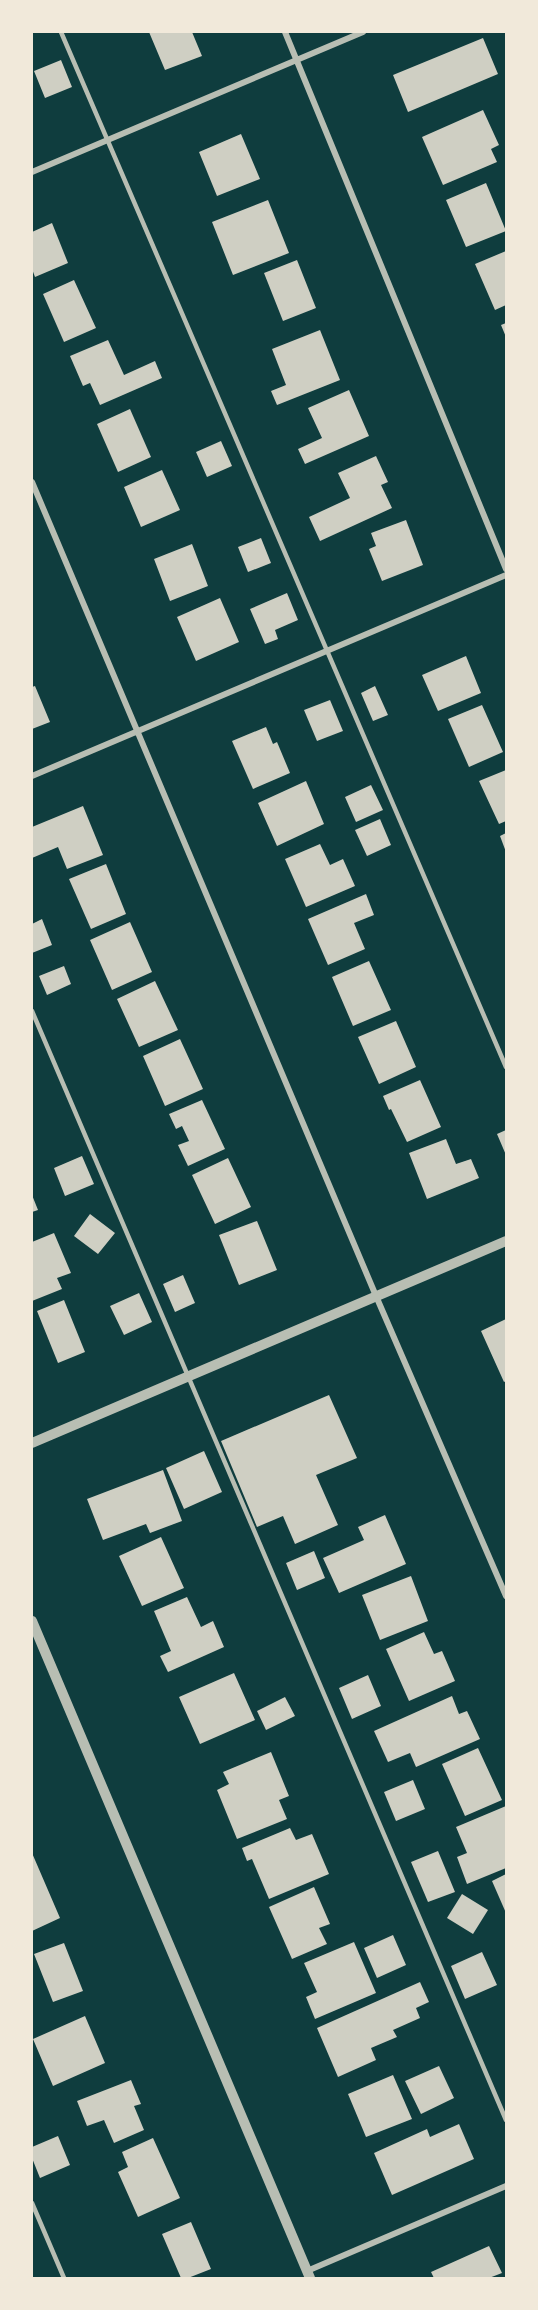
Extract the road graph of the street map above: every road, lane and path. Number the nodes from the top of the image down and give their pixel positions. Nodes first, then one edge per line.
1 (61, 32) edge
2 (285, 32) edge
3 (363, 32) edge
4 (297, 59) junction
5 (108, 140) junction
6 (32, 172) edge
7 (32, 482) edge
8 (507, 569) edge
9 (507, 575) edge
10 (327, 651) junction
11 (136, 731) junction
12 (32, 776) edge
13 (32, 1011) edge
14 (507, 1067) edge
15 (507, 1240) edge
16 (376, 1296) junction
17 (188, 1376) junction
18 (32, 1443) edge
19 (507, 1596) edge
20 (32, 1621) edge
21 (507, 2120) edge
22 (507, 2186) edge
23 (32, 2203) edge
24 (309, 2275) edge
25 (64, 2278) edge

1 - 5 lane
2 - 4 street
3 - 4 street
4 - 5 street
4 - 8 street
5 - 6 street
5 - 10 lane
7 - 11 street
9 - 10 street
10 - 11 street
10 - 14 lane
11 - 12 street
11 - 16 street
13 - 17 lane
15 - 16 street
16 - 17 street
16 - 19 street
17 - 18 street
17 - 21 lane
20 - 24 street
22 - 24 street
23 - 25 lane

